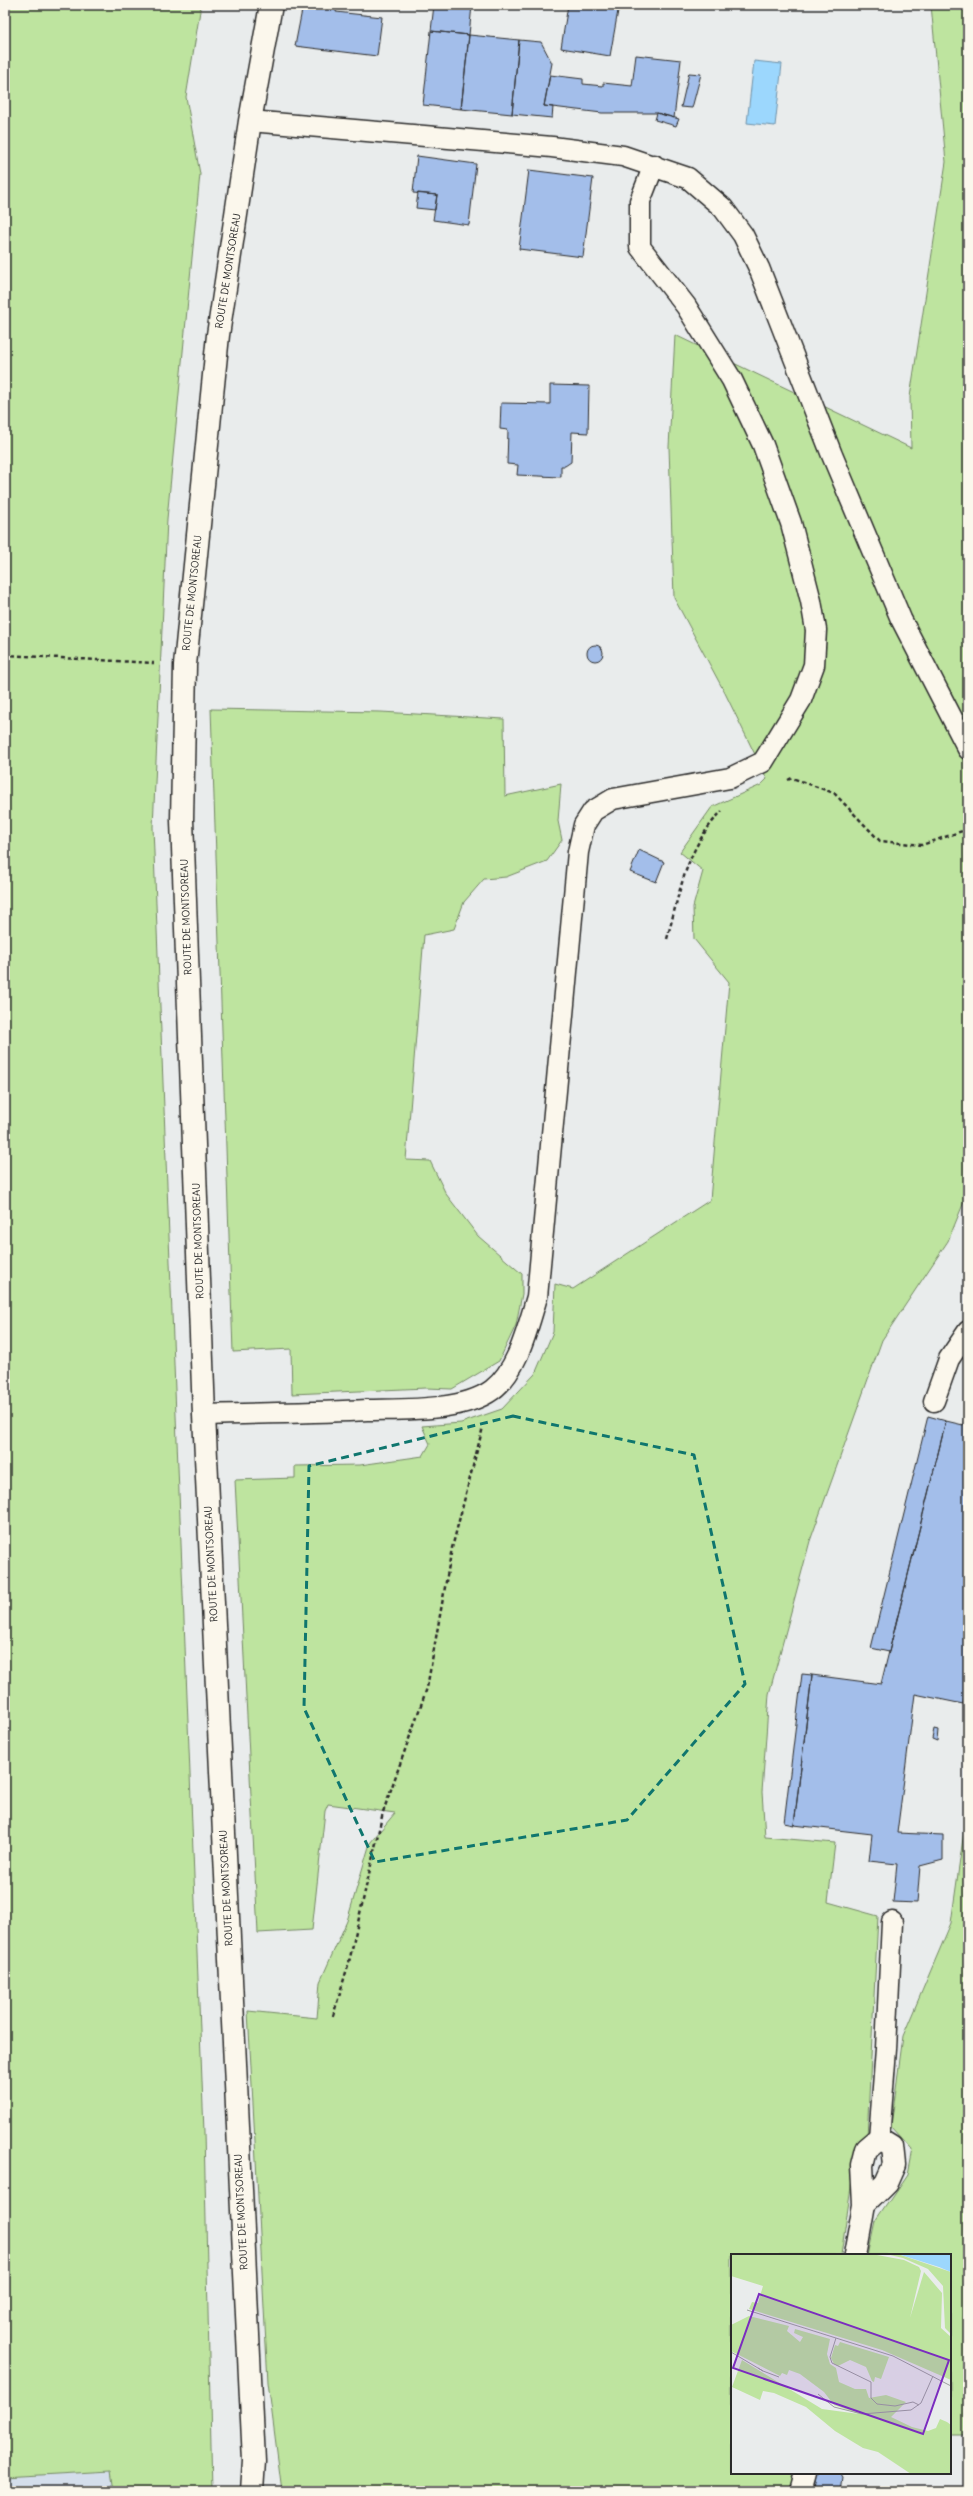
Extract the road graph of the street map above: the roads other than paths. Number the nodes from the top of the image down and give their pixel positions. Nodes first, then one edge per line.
1 (271, 5) edge
2 (250, 121) junction
3 (654, 165) junction
4 (968, 748) edge
5 (968, 1331) edge
6 (934, 1401) dead end
7 (204, 1415) junction
8 (892, 1922) dead end
9 (879, 2138) junction
10 (864, 2205) junction
11 (855, 2254) edge
12 (805, 2474) edge
13 (255, 2488) edge
14 (800, 2491) edge

1 - 2 main road, ROUTE DE MONTSOREAU
2 - 3 lane
2 - 7 main road, ROUTE DE MONTSOREAU
3 - 4 lane
3 - 7 lane
5 - 6 lane
7 - 13 main road, ROUTE DE MONTSOREAU
8 - 9 lane
9 - 10 main road
9 - 10 main road
10 - 11 main road
12 - 14 main road

